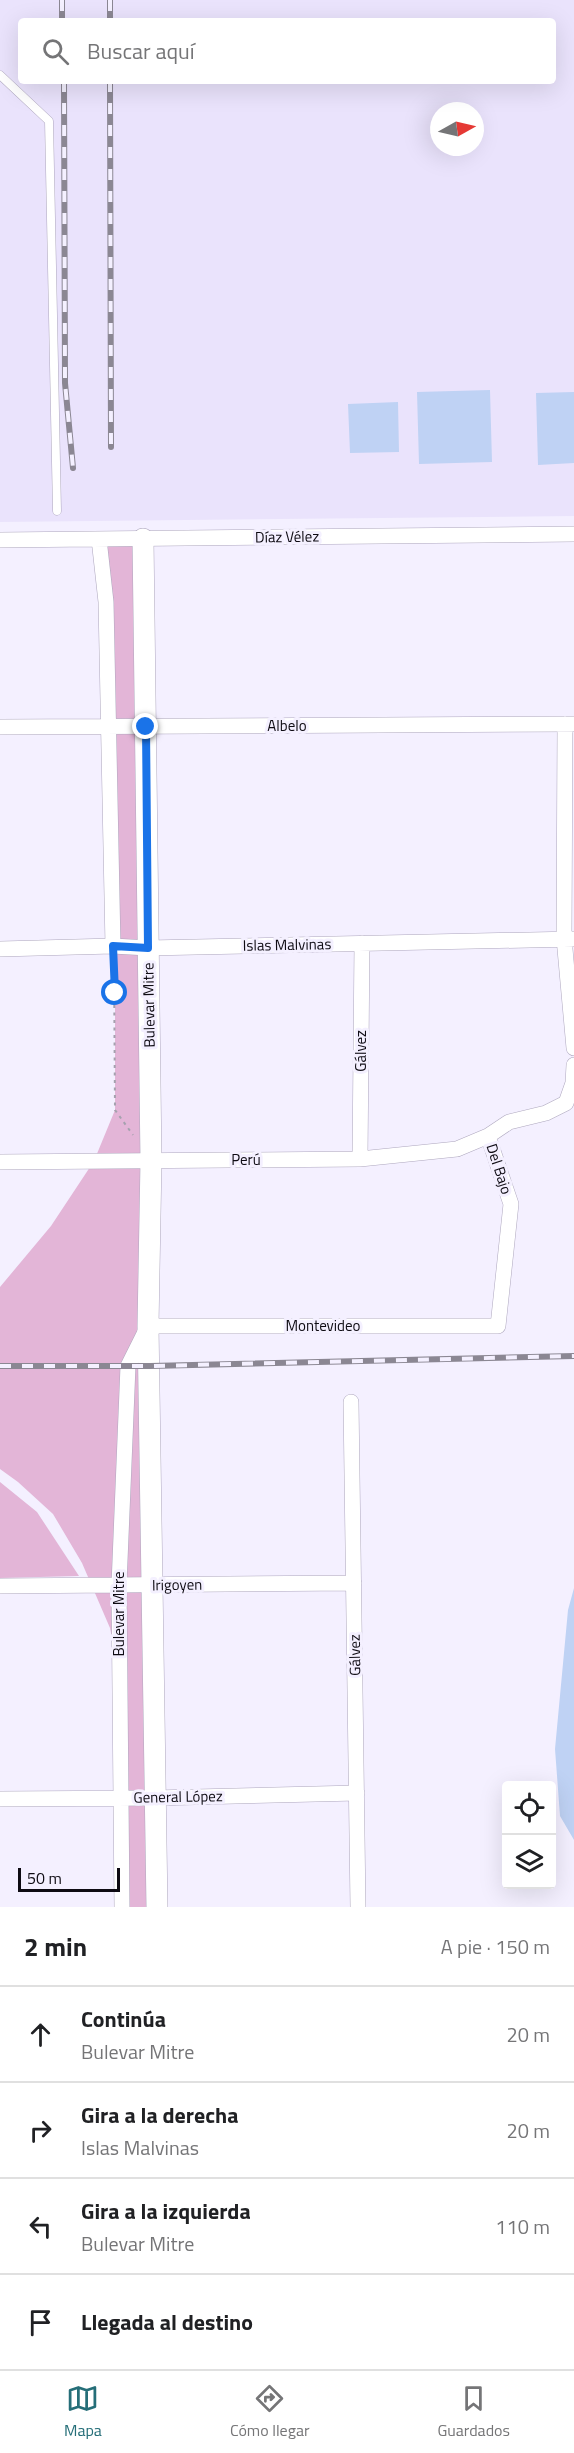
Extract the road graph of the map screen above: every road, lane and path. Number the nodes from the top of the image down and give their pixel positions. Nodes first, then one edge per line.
1 (0, 75) edge
2 (57, 511) dead end
3 (574, 534) edge
4 (99, 539) junction
5 (143, 539) junction
6 (0, 540) edge
7 (570, 724) edge
8 (108, 726) junction
9 (0, 727) edge
10 (146, 727) junction
11 (569, 938) edge
12 (362, 943) junction
13 (113, 946) junction
14 (148, 948) junction
15 (0, 949) edge
16 (574, 1048) edge
17 (574, 1065) edge
18 (115, 1110) dead end
19 (489, 1136) junction
20 (360, 1159) junction
21 (151, 1161) junction
22 (0, 1162) edge
23 (148, 1326) junction
24 (498, 1326) joint
25 (351, 1402) dead end
26 (354, 1583) junction
27 (118, 1585) junction
28 (151, 1585) junction
29 (0, 1586) edge
30 (357, 1793) junction
31 (122, 1797) junction
32 (154, 1798) junction
33 (0, 1799) edge
34 (122, 1907) edge
35 (157, 1907) edge
36 (358, 1907) edge

1 - 2 lane
3 - 5 street, Díaz Vélez
4 - 5 street, Díaz Vélez
4 - 6 street, Díaz Vélez
4 - 8 street
5 - 10 street, Bulevar Mitre
7 - 10 street, Albelo
7 - 11 street
8 - 9 street, Albelo
8 - 10 street, Albelo
8 - 13 street
10 - 14 street, Bulevar Mitre
11 - 12 street, Islas Malvinas
11 - 16 street
12 - 14 street, Islas Malvinas
12 - 20 street, Gálvez
13 - 14 street, Islas Malvinas
13 - 15 street, Islas Malvinas
13 - 18 path
14 - 21 street, Bulevar Mitre
17 - 19 street, Del Bajo
19 - 20 street, Perú
19 - 24 street, Del Bajo
20 - 21 street, Perú
21 - 22 street, Perú
21 - 23 street, Bulevar Mitre
23 - 24 street, Montevideo
23 - 27 street, Bulevar Mitre
23 - 28 street, Bulevar Mitre
25 - 26 street, Gálvez
26 - 28 street, Irigoyen
26 - 30 street, Gálvez
27 - 28 street, Irigoyen
27 - 29 street, Irigoyen
27 - 31 street, Bulevar Mitre
28 - 32 street, Bulevar Mitre
30 - 32 street, General López
30 - 36 street, Gálvez
31 - 32 street, General López
31 - 33 street, General López
31 - 34 street, Bulevar Mitre
32 - 35 street, Bulevar Mitre

